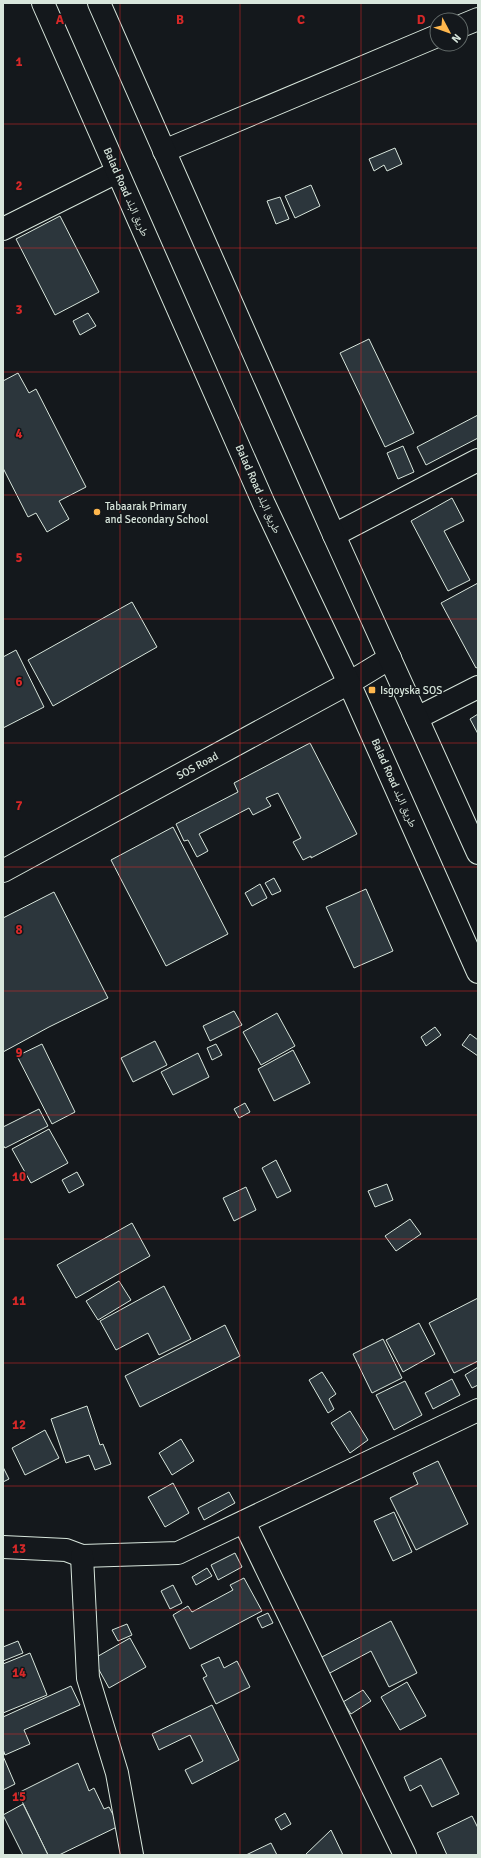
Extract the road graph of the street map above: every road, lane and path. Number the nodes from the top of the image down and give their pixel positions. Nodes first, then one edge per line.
1 (43, 3) edge
2 (99, 3) edge
3 (429, 39) edge
4 (164, 151) junction
5 (117, 172) junction
6 (3, 229) edge
7 (478, 460) edge
8 (334, 535) junction
9 (390, 658) junction
10 (349, 683) junction
11 (478, 687) edge
12 (417, 718) junction
13 (478, 853) edge
14 (3, 871) edge
15 (478, 972) edge
16 (478, 1410) edge
17 (244, 1522) junction
18 (3, 1547) edge
19 (82, 1556) junction
20 (132, 1855) edge
21 (405, 1855) edge

1 - 5 main road, Balad Road طريق البلد
2 - 4 main road
3 - 4 main road
4 - 8 main road
5 - 6 main road
5 - 10 main road, Balad Road طريق البلد
7 - 8 main road
8 - 9 main road
9 - 10 main road, SOS Road
9 - 12 main road
10 - 14 main road, SOS Road
10 - 15 main road, Balad Road طريق البلد
11 - 12 main road
12 - 13 main road
16 - 17 main road
17 - 19 main road
17 - 21 main road
18 - 19 main road
19 - 20 main road

